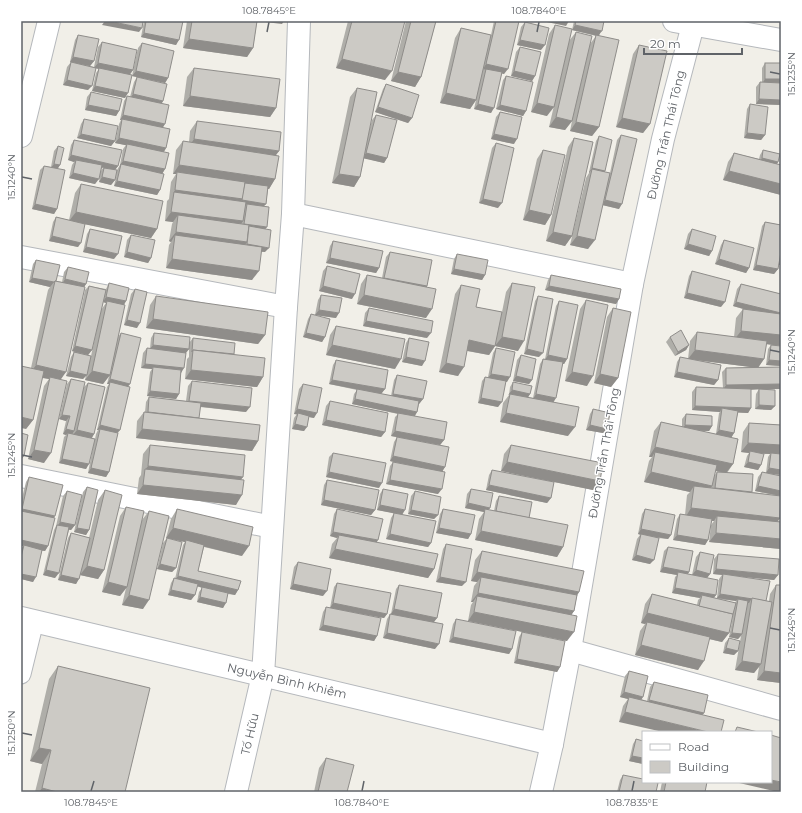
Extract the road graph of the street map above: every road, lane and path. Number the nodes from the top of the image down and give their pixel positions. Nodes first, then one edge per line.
1 (49, 21) edge
2 (299, 21) edge
3 (686, 22) edge
4 (781, 40) edge
5 (21, 136) edge
6 (293, 214) junction
7 (21, 257) edge
8 (632, 284) junction
9 (286, 307) junction
10 (21, 476) edge
11 (272, 528) junction
12 (28, 620) edge
13 (570, 650) junction
14 (21, 674) edge
15 (264, 675) junction
16 (781, 709) edge
17 (552, 744) junction
18 (236, 792) edge
19 (541, 792) edge

1 - 5 street
2 - 6 street, Tố Hữu
3 - 4 street
3 - 8 street, Đường Trần Thái Tông
6 - 8 street
6 - 9 street, Tố Hữu
7 - 9 street
8 - 13 street, Đường Trần Thái Tông
9 - 11 street, Tố Hữu
10 - 11 street
11 - 15 street, Tố Hữu
12 - 14 lane
12 - 15 street, Nguyễn Bình Khiêm
13 - 16 street
13 - 17 street, Đường Trần Thái Tông
15 - 17 street, Nguyễn Bình Khiêm
15 - 18 street, Tố Hữu
17 - 19 street, Đường Trần Thái Tông

